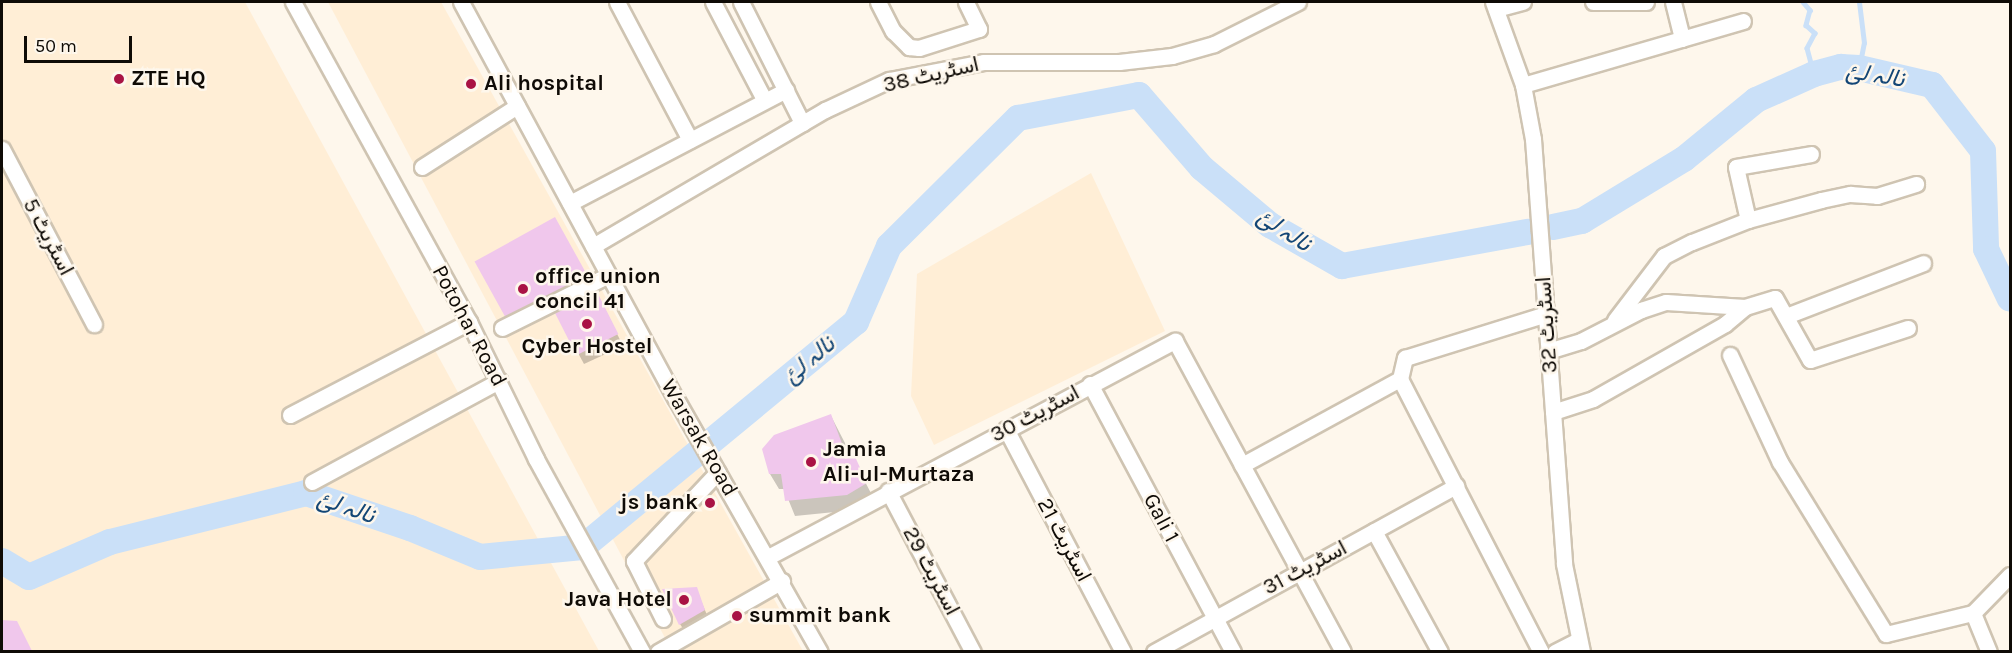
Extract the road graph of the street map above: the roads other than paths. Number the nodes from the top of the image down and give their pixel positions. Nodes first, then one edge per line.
1 (293, 2) edge
2 (461, 2) edge
3 (616, 2) edge
4 (713, 2) edge
5 (741, 2) edge
6 (878, 2) edge
7 (966, 2) edge
8 (1298, 2) edge
9 (1522, 2) edge
10 (1593, 2) edge
11 (1646, 2) edge
12 (1673, 2) edge
13 (1494, 5) edge
14 (1743, 21) dead end
15 (1682, 39) junction
16 (1523, 85) junction
17 (786, 90) junction
18 (764, 99) junction
19 (518, 106) junction
20 (802, 123) junction
21 (690, 140) junction
22 (2, 149) edge
23 (1811, 154) dead end
24 (422, 167) dead end
25 (1916, 184) dead end
26 (570, 203) junction
27 (1748, 220) junction
28 (593, 246) junction
29 (1923, 263) dead end
30 (609, 275) junction
31 (1745, 307) junction
32 (1546, 314) junction
33 (1786, 316) junction
34 (468, 322) junction
35 (94, 324) dead end
36 (1611, 324) junction
37 (502, 328) dead end
38 (1908, 328) dead end
39 (1548, 351) junction
40 (1730, 355) dead end
41 (1401, 379) junction
42 (499, 381) junction
43 (1090, 384) junction
44 (1553, 412) junction
45 (290, 415) dead end
46 (1006, 429) junction
47 (1242, 465) junction
48 (716, 467) junction
49 (312, 482) dead end
50 (1456, 486) junction
51 (888, 491) junction
52 (1374, 531) junction
53 (768, 557) junction
54 (1299, 572) junction
55 (2010, 575) edge
56 (782, 580) junction
57 (1973, 613) junction
58 (1214, 617) junction
59 (663, 619) dead end
60 (1580, 645) edge
61 (642, 651) edge
62 (658, 651) edge
63 (820, 651) edge
64 (973, 651) edge
65 (1123, 651) edge
66 (1155, 651) edge
67 (1233, 651) edge
68 (1343, 651) edge
69 (1440, 651) edge
70 (1541, 651) edge
71 (1555, 651) edge
72 (1989, 651) edge

1 - 34 street, Potohar Road
2 - 19 street, Warsak Road
3 - 21 street
4 - 18 street
5 - 17 street
6 - 7 street
8 - 20 street, اسٹریٹ 38
9 - 13 street
10 - 11 street
12 - 15 street
13 - 16 street, اسٹریٹ 32
14 - 15 street
15 - 16 street
16 - 32 street, اسٹریٹ 32
17 - 18 street
17 - 20 street
18 - 21 street
19 - 24 street
19 - 26 street, Warsak Road
20 - 28 street, اسٹریٹ 38
21 - 26 street
22 - 35 street, اسٹریٹ 5
23 - 27 street
25 - 27 street
26 - 28 street, Warsak Road
27 - 36 street
28 - 30 street, Warsak Road
29 - 33 street
30 - 37 street
30 - 48 street, Warsak Road
31 - 33 street
31 - 36 street
31 - 44 street
32 - 39 street, اسٹریٹ 32
32 - 41 street
33 - 38 street
34 - 42 street, Potohar Road
34 - 45 street
36 - 39 street
39 - 44 street, اسٹریٹ 32
40 - 57 street
41 - 47 street
41 - 50 street
42 - 49 street
42 - 61 street, Potohar Road
43 - 46 street, اسٹریٹ 30
43 - 47 street, اسٹریٹ 30
43 - 58 street, Gali 1
44 - 60 street, اسٹریٹ 32
46 - 51 street, اسٹریٹ 30
46 - 65 street, اسٹریٹ 21
47 - 54 street
48 - 53 street, Warsak Road
48 - 59 street
50 - 52 street, اسٹریٹ 31
50 - 70 street
51 - 53 street, اسٹریٹ 30
51 - 64 street, اسٹریٹ 29
52 - 54 street, اسٹریٹ 31
52 - 69 street
53 - 56 street, Warsak Road
54 - 58 street, اسٹریٹ 31
54 - 68 street
55 - 57 street
56 - 62 street
56 - 63 street, Warsak Road
57 - 72 street
58 - 66 street, اسٹریٹ 31
58 - 67 street, Gali 1
60 - 71 street

